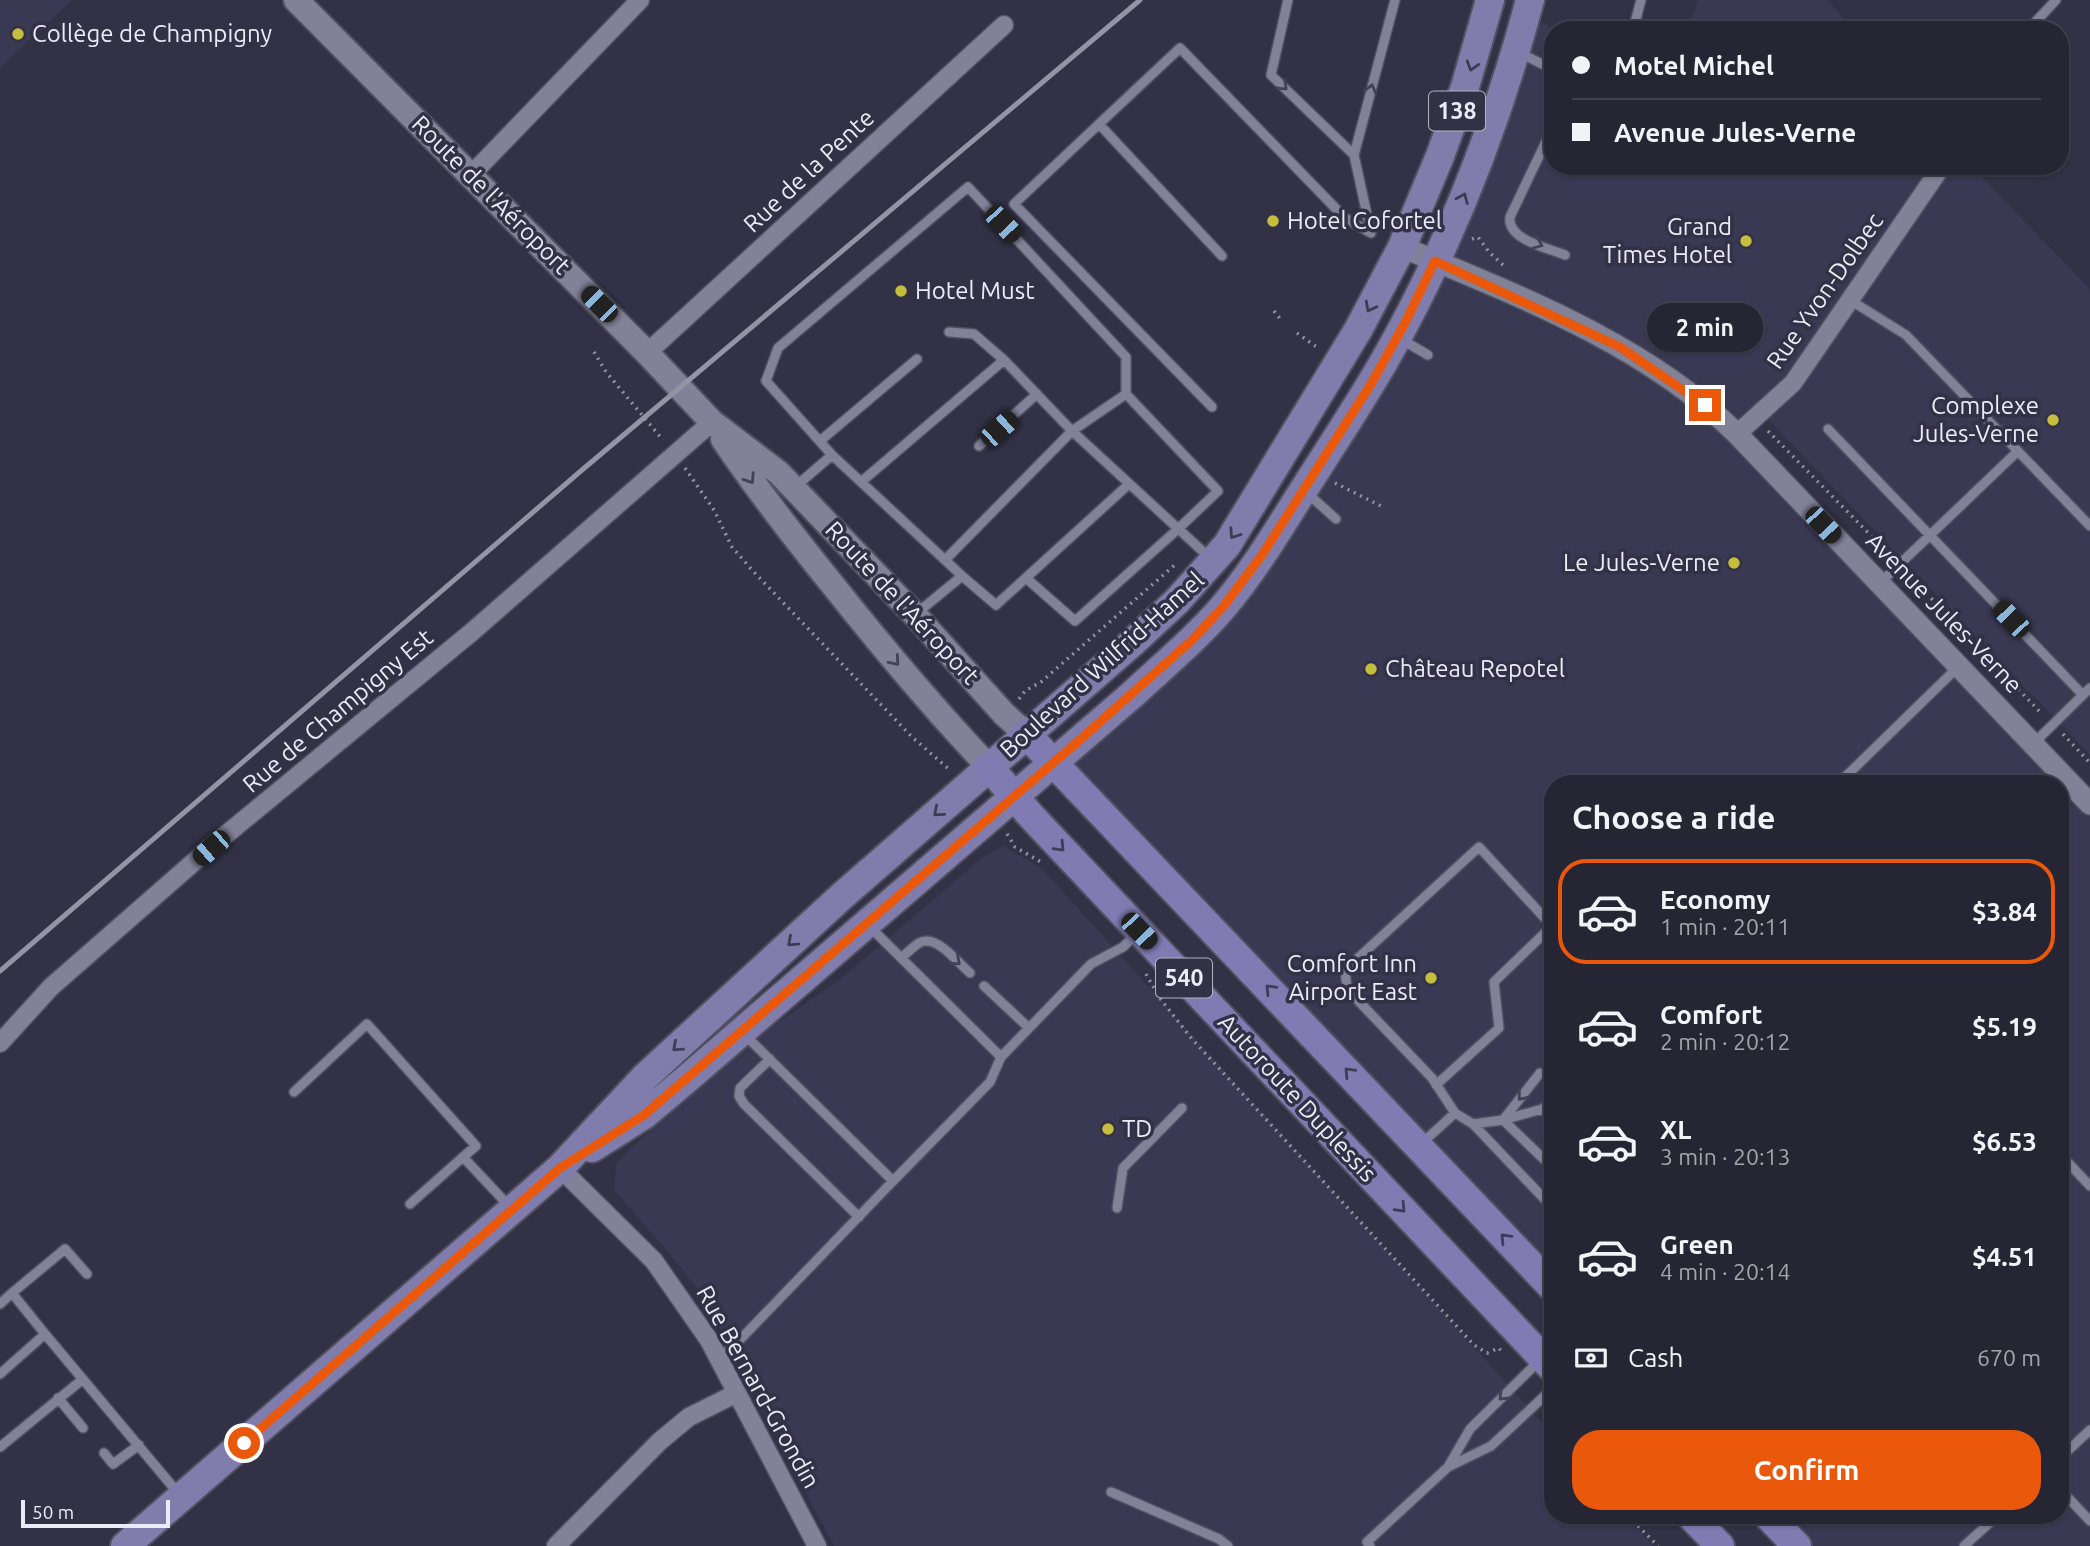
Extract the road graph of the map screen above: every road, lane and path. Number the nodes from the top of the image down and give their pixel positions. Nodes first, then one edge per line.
1 (296, 0) edge
2 (639, 0) edge
3 (1288, 0) edge
4 (1395, 0) edge
5 (1490, 0) edge
6 (1531, 0) edge
7 (1641, 0) edge
8 (2056, 0) edge
9 (1635, 21) edge
10 (2036, 21) edge
11 (1004, 25) dead end
12 (1516, 51) junction
13 (1544, 65) edge
14 (1099, 124) junction
15 (1544, 146) edge
16 (1354, 155) junction
17 (471, 175) junction
18 (1936, 175) edge
19 (1402, 247) junction
20 (1565, 255) dead end
21 (1222, 256) dead end
22 (1435, 261) junction
23 (1850, 300) junction
24 (1274, 311) dead end
25 (1282, 321) dead end
26 (949, 332) dead end
27 (1297, 333) dead end
28 (1397, 337) junction
29 (594, 352) dead end
30 (647, 353) junction
31 (1325, 353) dead end
32 (1428, 355) dead end
33 (917, 359) dead end
34 (1004, 360) junction
35 (1037, 394) junction
36 (1126, 394) junction
37 (1212, 407) dead end
38 (712, 422) junction
39 (1828, 429) dead end
40 (1072, 431) junction
41 (1737, 434) junction
42 (1772, 434) dead end
43 (820, 442) junction
44 (979, 446) dead end
45 (2018, 450) junction
46 (674, 455) junction
47 (832, 455) junction
48 (861, 482) junction
49 (1309, 482) junction
50 (1129, 484) junction
51 (794, 488) junction
52 (1385, 508) dead end
53 (1336, 519) dead end
54 (2090, 526) edge
55 (1178, 530) junction
56 (1931, 536) junction
57 (1890, 555) dead end
58 (945, 560) junction
59 (1213, 562) junction
60 (1907, 574) dead end
61 (961, 576) junction
62 (1026, 578) junction
63 (1879, 584) junction
64 (915, 615) junction
65 (1958, 667) junction
66 (2087, 692) edge
67 (2042, 714) dead end
68 (1026, 734) junction
69 (2062, 734) dead end
70 (2033, 744) junction
71 (1053, 763) junction
72 (2090, 763) edge
73 (945, 766) dead end
74 (989, 767) junction
75 (1847, 775) edge
76 (2062, 775) edge
77 (2069, 782) edge
78 (1014, 796) junction
79 (2090, 804) edge
80 (1544, 917) edge
81 (866, 923) junction
82 (1139, 931) junction
83 (1544, 934) edge
84 (901, 958) junction
85 (1142, 968) dead end
86 (970, 973) dead end
87 (984, 986) dead end
88 (1030, 1028) junction
89 (741, 1031) junction
90 (0, 1043) edge
91 (1001, 1057) junction
92 (770, 1059) junction
93 (1540, 1073) dead end
94 (1436, 1085) junction
95 (294, 1091) dead end
96 (1182, 1108) dead end
97 (1542, 1109) edge
98 (1455, 1113) junction
99 (1503, 1119) junction
100 (1473, 1124) junction
101 (1419, 1146) junction
102 (464, 1157) junction
103 (1544, 1159) edge
104 (2069, 1164) edge
105 (560, 1168) junction
106 (893, 1181) junction
107 (2090, 1186) edge
108 (1544, 1199) edge
109 (410, 1204) dead end
110 (1117, 1208) dead end
111 (513, 1210) junction
112 (859, 1217) junction
113 (88, 1274) dead end
114 (1544, 1279) edge
115 (12, 1293) junction
116 (0, 1304) edge
117 (46, 1334) junction
118 (1544, 1353) edge
119 (1504, 1354) dead end
120 (718, 1357) junction
121 (1544, 1362) edge
122 (0, 1374) edge
123 (83, 1379) junction
124 (737, 1393) junction
125 (1544, 1396) edge
126 (58, 1398) junction
127 (83, 1428) dead end
128 (2090, 1430) edge
129 (139, 1446) junction
130 (0, 1447) edge
131 (2069, 1450) edge
132 (104, 1453) dead end
133 (1448, 1467) junction
134 (1111, 1492) dead end
135 (182, 1497) junction
136 (2069, 1499) edge
137 (2090, 1521) edge
138 (1637, 1524) edge
139 (1699, 1524) edge
140 (1776, 1524) edge
141 (1988, 1524) edge
142 (125, 1546) edge
143 (556, 1546) edge
144 (817, 1546) edge
145 (1228, 1546) edge
146 (1370, 1546) edge
147 (1658, 1546) edge
148 (1720, 1546) edge
149 (1797, 1546) edge
150 (1964, 1546) edge

1 - 17 main road, Route de l'Aéroport
2 - 17 street
3 -> 16 lane
16 -> 4 lane
5 -> 19 main road, Boulevard Wilfrid-Hamel / 138
6 - 12 main road, Boulevard Wilfrid-Hamel
7 - 9 lane
8 - 10 lane
11 - 30 street, Rue de la Pente
12 - 13 lane
22 -> 12 main road, Boulevard Wilfrid-Hamel
14 - 16 lane
14 - 21 lane
14 - 37 lane
15 -> 20 lane
17 - 30 main road, Route de l'Aéroport
18 - 23 street, Rue Yvon-Dolbec
19 - 22 street, Avenue Jules-Verne
19 -> 59 main road, Boulevard Wilfrid-Hamel / 138
22 - 28 main road, Boulevard Wilfrid-Hamel
22 - 41 street, Avenue Jules-Verne
23 - 41 street, Rue Yvon-Dolbec
23 - 45 lane
24 - 25 path
26 - 34 lane
27 - 31 path
28 - 32 lane
28 - 49 main road, Boulevard Wilfrid-Hamel
29 - 46 path
30 - 38 main road, Route de l'Aéroport
33 - 43 lane
34 - 35 lane
34 - 48 lane
35 - 40 lane
35 - 44 lane
36 - 40 lane
36 - 43 lane
36 - 55 lane
38 - 46 street, Rue de Champigny Est
38 - 51 main road, Route de l'Aéroport
38 -> 74 main road, Route de l'Aéroport
39 - 56 lane
40 - 50 lane
40 - 58 lane
41 - 63 street, Avenue Jules-Verne
42 - 57 path
43 - 47 lane
45 - 54 lane
45 - 56 lane
46 - 73 path
46 - 90 street, Rue de Champigny Est
47 - 48 lane
47 - 51 lane
48 - 58 lane
49 - 52 path
49 - 53 lane
49 - 71 main road, Boulevard Wilfrid-Hamel
50 - 55 lane
50 - 62 lane
51 - 64 main road, Route de l'Aéroport
55 - 59 lane
55 - 62 lane
56 - 63 lane
56 - 66 lane
58 - 61 lane
59 - 68 main road, Boulevard Wilfrid-Hamel
60 - 67 path
61 - 62 lane
61 - 64 lane
63 - 65 street, Avenue Jules-Verne
64 - 68 main road, Route de l'Aéroport
65 - 70 street, Avenue Jules-Verne
65 - 75 lane
66 - 70 lane
68 - 71 highway, Route de l'Aéroport / 540
68 - 74 main road, Boulevard Wilfrid-Hamel
69 - 72 path
70 - 76 street, Avenue Jules-Verne
71 - 78 main road, Boulevard Wilfrid-Hamel
101 -> 71 highway, 540
74 - 78 highway, Route de l'Aéroport / 540
74 -> 105 main road, Boulevard Wilfrid-Hamel
77 - 79 street, Avenue Jules-Verne
78 - 81 main road, Boulevard Wilfrid-Hamel
78 -> 82 highway, Autoroute Duplessis / 540
80 - 94 lane
81 - 84 lane
81 - 89 main road, Boulevard Wilfrid-Hamel
82 - 88 lane
82 -> 118 highway, Autoroute Duplessis / 540
83 - 94 lane
84 -> 86 lane
84 - 91 lane
85 - 119 path
87 - 88 lane
88 - 91 lane
89 - 92 lane
89 - 105 main road, Boulevard Wilfrid-Hamel
91 - 106 lane
92 - 106 lane
92 - 112 lane
93 -> 99 lane
94 - 98 lane
95 - 102 lane
96 - 110 lane
97 - 99 lane
98 - 100 lane
98 - 101 lane
99 - 100 lane
99 - 103 lane
100 - 108 lane
114 -> 101 highway, 540
102 - 109 lane
102 - 111 lane
104 - 107 lane
105 - 111 main road, Boulevard Wilfrid-Hamel
105 - 120 street, Rue Bernard-Grondin
106 - 112 lane
111 - 135 main road, Boulevard Wilfrid-Hamel
112 - 120 lane
113 - 115 lane
115 - 116 lane
115 - 117 lane
117 - 122 lane
117 - 123 lane
120 - 124 street, Rue Bernard-Grondin
121 -> 133 lane
123 - 126 lane
123 - 129 lane
124 - 143 street
124 - 144 street, Rue Bernard-Grondin
125 - 133 lane
126 - 127 lane
126 - 130 lane
128 - 131 lane
129 - 132 lane
129 - 135 lane
133 - 146 lane
134 - 145 lane
135 - 142 main road, Boulevard Wilfrid-Hamel
136 - 137 lane
138 - 147 path
139 - 148 highway
140 - 149 highway
141 - 150 lane

